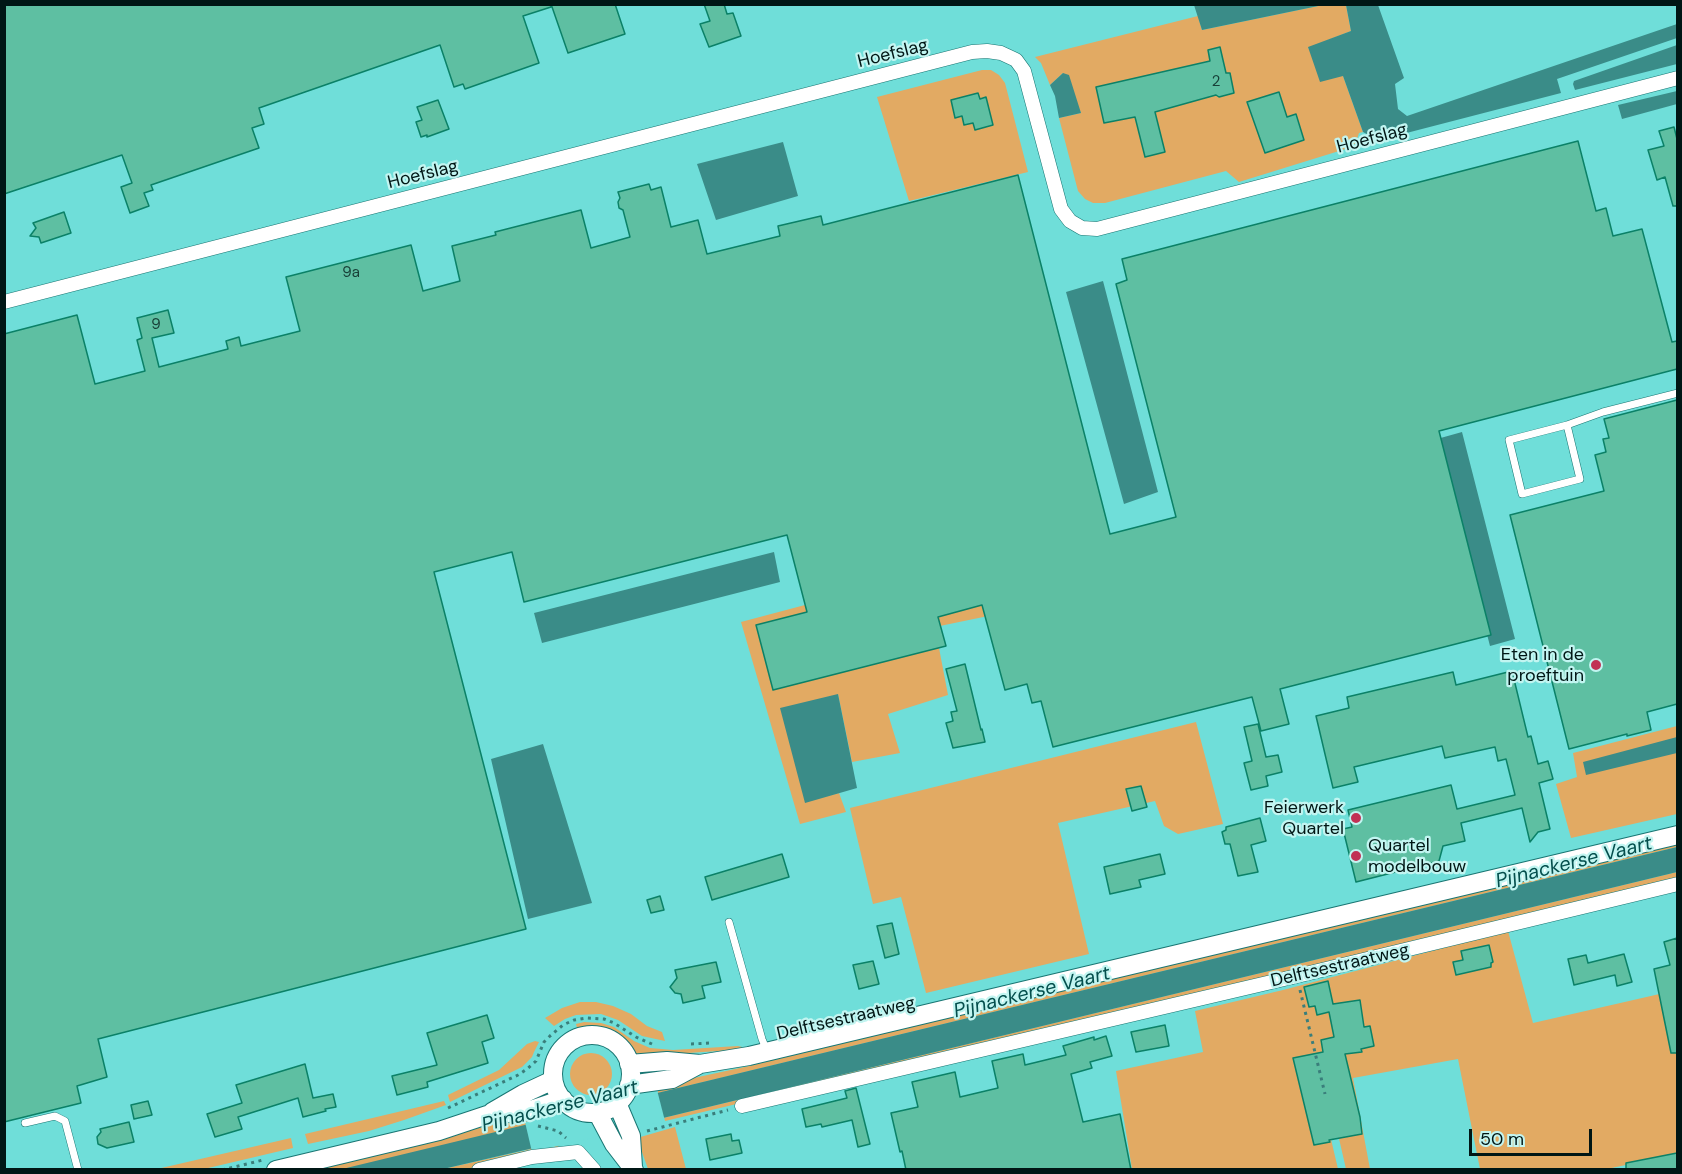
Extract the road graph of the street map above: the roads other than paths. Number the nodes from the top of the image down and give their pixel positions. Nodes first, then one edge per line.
1 (1677, 78) edge
2 (4, 302) edge
3 (1677, 393) edge
4 (1567, 425) junction
5 (1677, 835) edge
6 (1677, 884) edge
7 (729, 922) dead end
8 (767, 1051) junction
9 (629, 1064) junction
10 (700, 1064) junction
11 (553, 1080) junction
12 (623, 1095) junction
13 (568, 1104) junction
14 (742, 1106) road end
15 (597, 1112) junction
16 (488, 1115) junction
17 (25, 1123) dead end
18 (273, 1164) edge
19 (634, 1168) edge
20 (78, 1170) edge
21 (479, 1170) edge
22 (594, 1170) edge

1 - 2 street, Hoefslag
3 - 4 lane
4 - 4 lane
5 - 8 main road, Delftsestraatweg
6 - 14 street, Delftsestraatweg
7 - 8 lane
8 - 10 main road, Delftsestraatweg
9 - 10 main road, Delftsestraatweg
9 - 11 main road
9 - 12 main road
10 - 12 main road, Delftsestraatweg
11 - 13 main road
11 - 16 main road
12 - 15 main road
12 - 19 main road
13 - 15 main road
13 - 16 main road
15 - 19 main road
16 - 18 main road
17 - 20 lane
21 - 22 street

